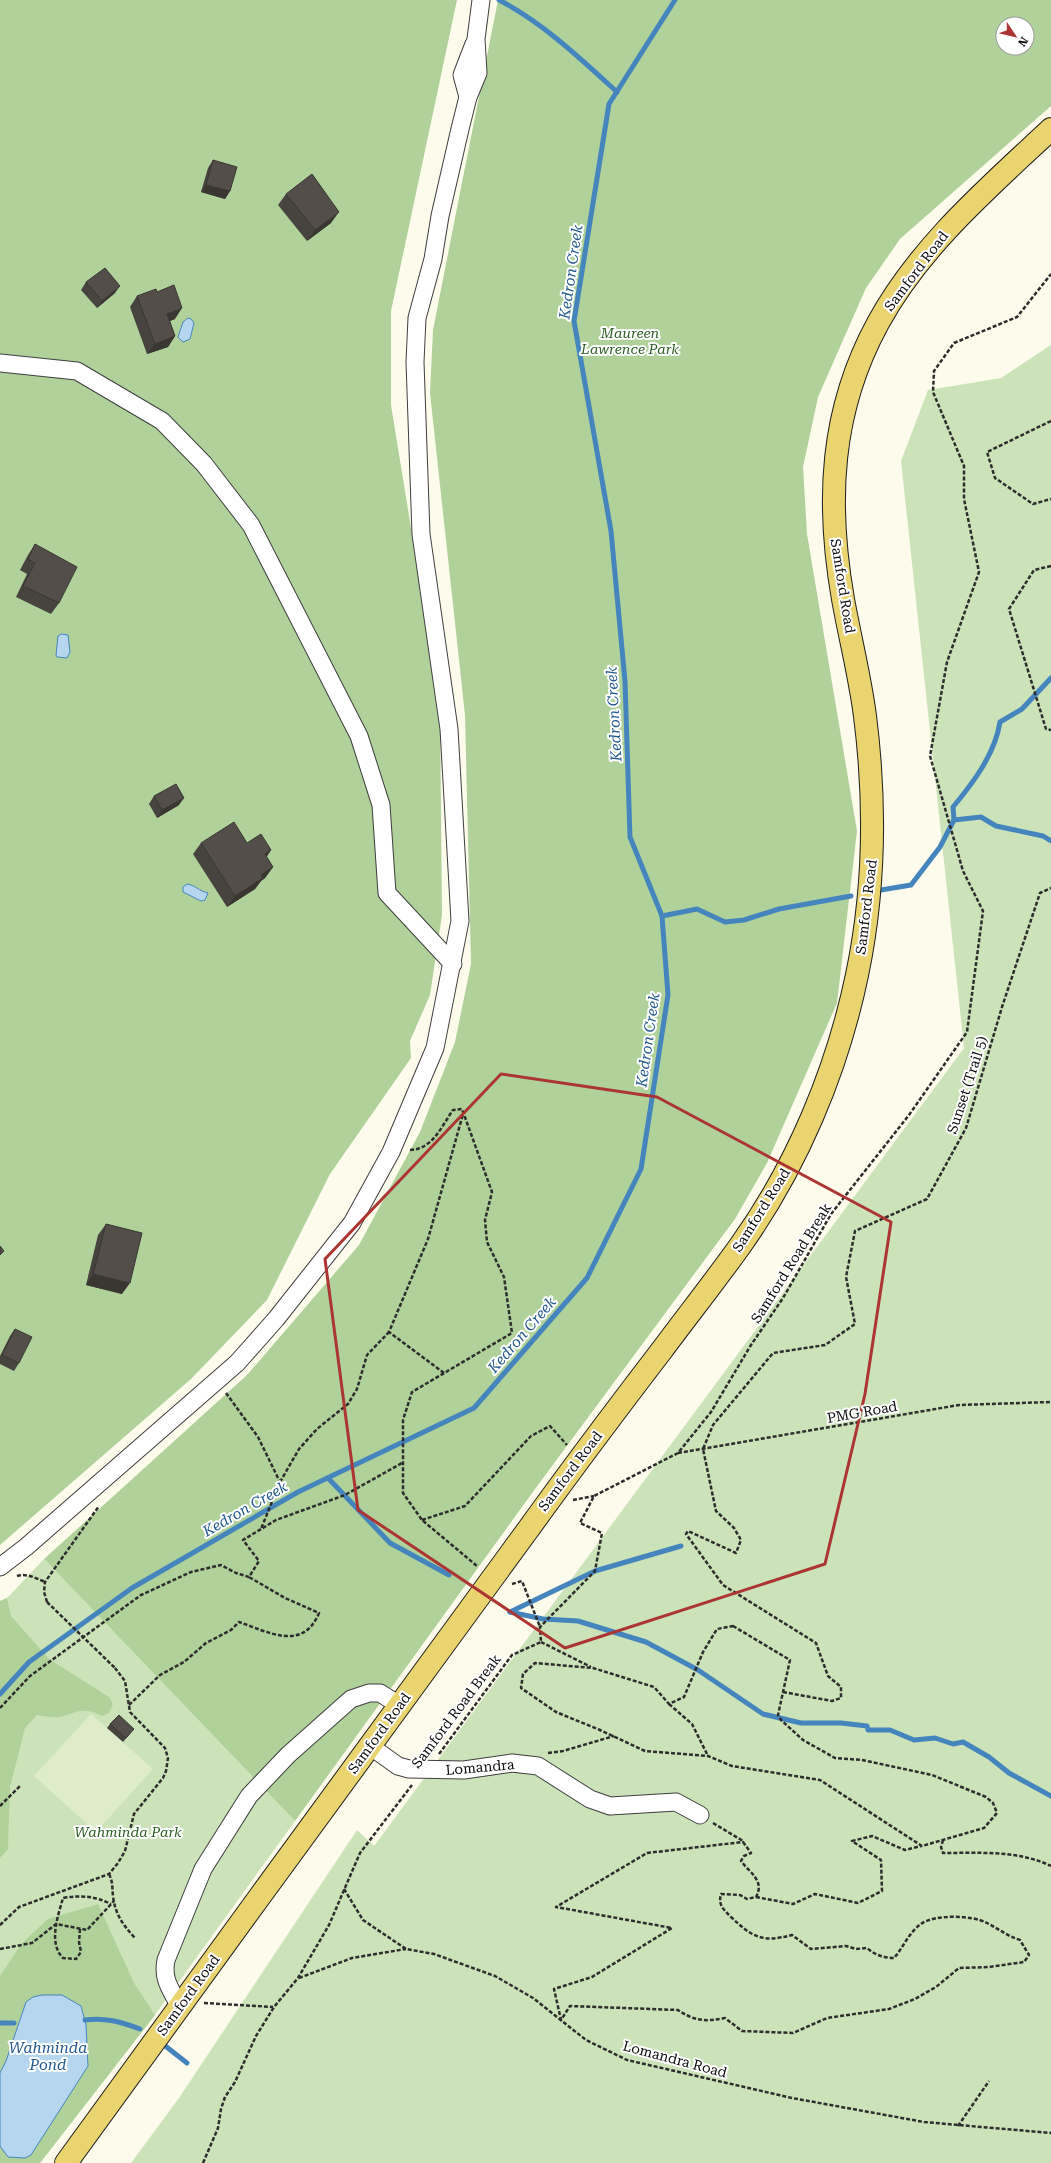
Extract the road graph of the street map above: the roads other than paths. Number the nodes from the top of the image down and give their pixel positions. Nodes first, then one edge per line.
1 (481, 0) edge
2 (1051, 129) edge
3 (0, 363) edge
4 (453, 964) junction
5 (0, 1567) edge
6 (399, 1705) junction
7 (370, 1746) junction
8 (700, 1815) road end
9 (181, 2005) junction
10 (66, 2163) edge

1 - 4 street
2 - 6 main road, Samford Road
3 - 4 street
4 - 5 street
6 - 7 main road, Samford Road
6 - 9 street
7 - 8 street, Lomandra
7 - 9 main road, Samford Road
9 - 10 main road, Samford Road

